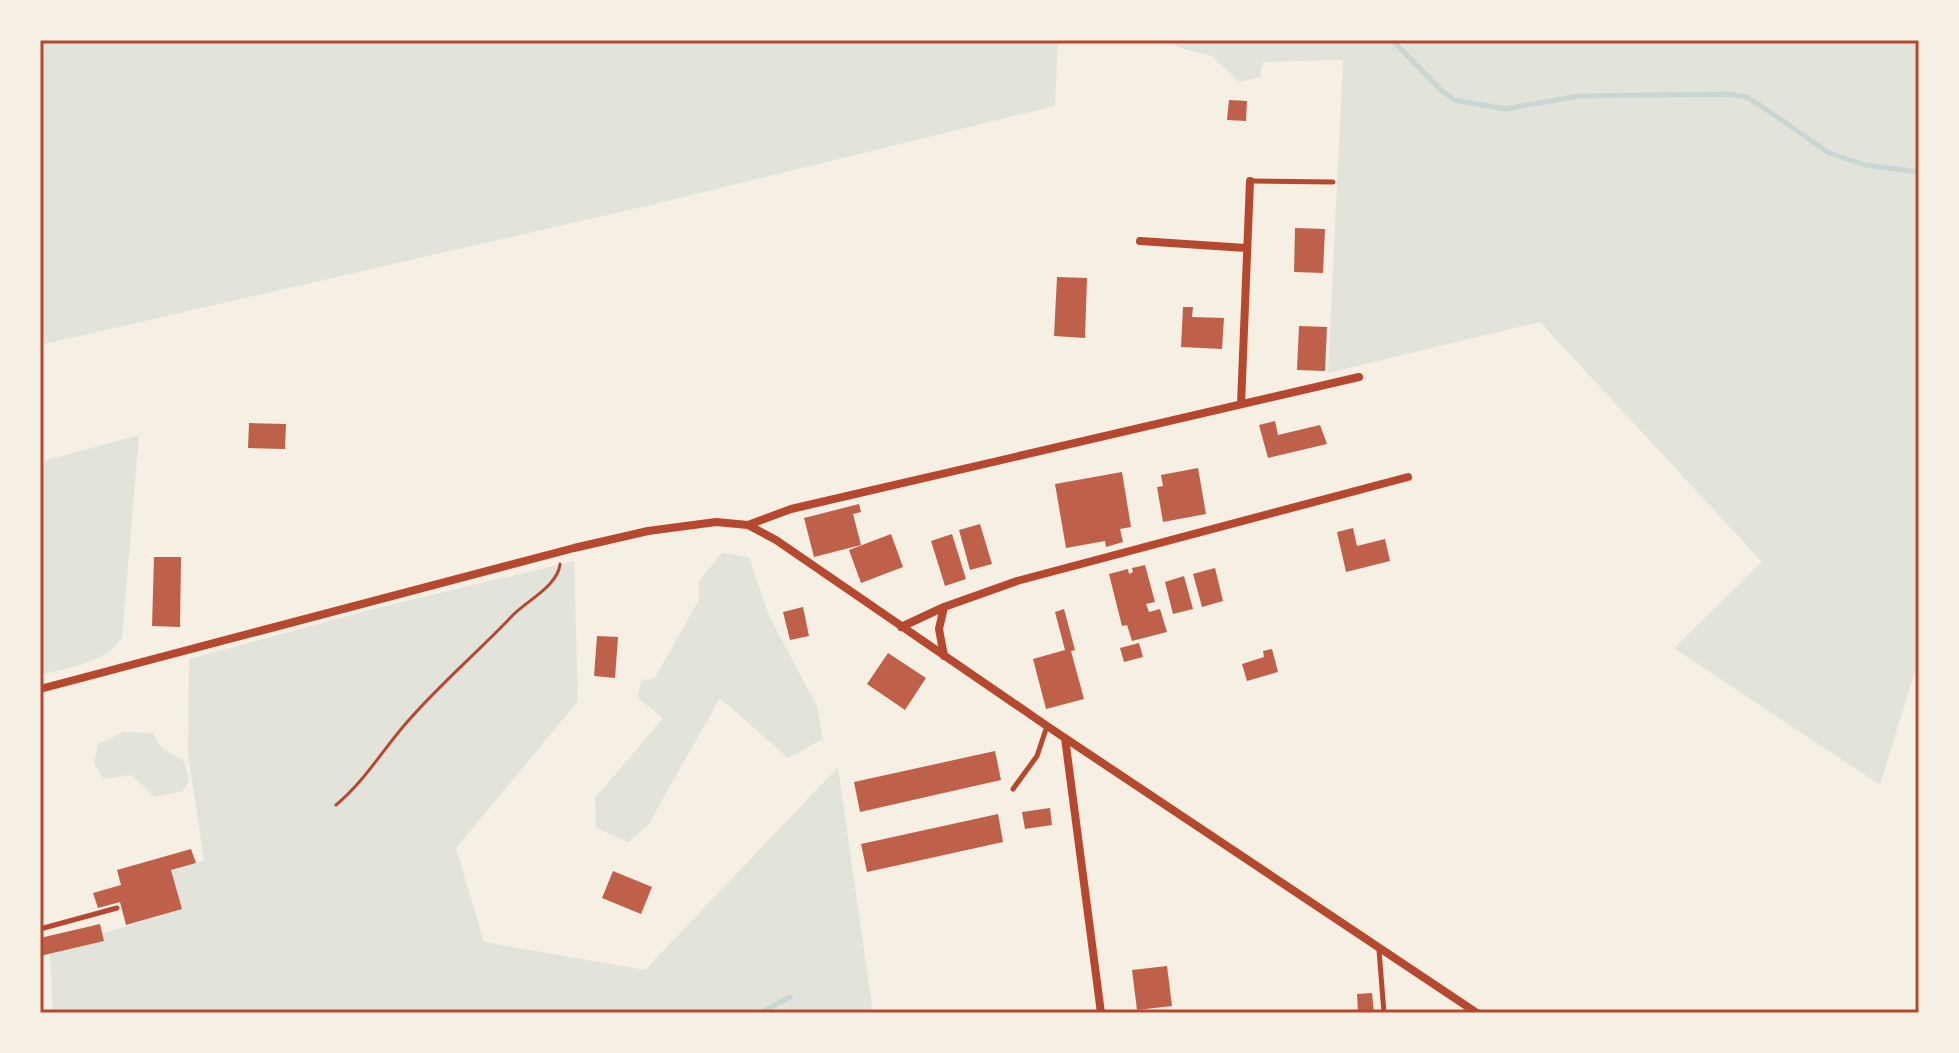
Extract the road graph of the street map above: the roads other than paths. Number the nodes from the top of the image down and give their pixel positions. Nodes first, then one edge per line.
1 (1250, 181) joint
2 (1333, 182) dead end
3 (1140, 241) dead end
4 (1246, 248) junction
5 (1359, 377) dead end
6 (1241, 404) junction
7 (1408, 477) dead end
8 (748, 525) junction
9 (944, 607) junction
10 (901, 627) junction
11 (944, 657) junction
12 (40, 689) edge
13 (1047, 726) junction
14 (1065, 738) junction
15 (1013, 789) dead end
16 (117, 908) dead end
17 (40, 929) edge
18 (1379, 950) junction
19 (1475, 1012) edge
20 (1101, 1013) edge
21 (1384, 1013) edge

1 - 2 lane
1 - 4 street
3 - 4 street
4 - 6 street
5 - 6 street
6 - 8 street
7 - 9 street
8 - 10 street
8 - 12 street
9 - 10 street
9 - 11 street
10 - 11 street
11 - 13 street
13 - 14 street
13 - 15 lane
14 - 18 street
14 - 20 street
16 - 17 lane
18 - 19 street
18 - 21 lane

